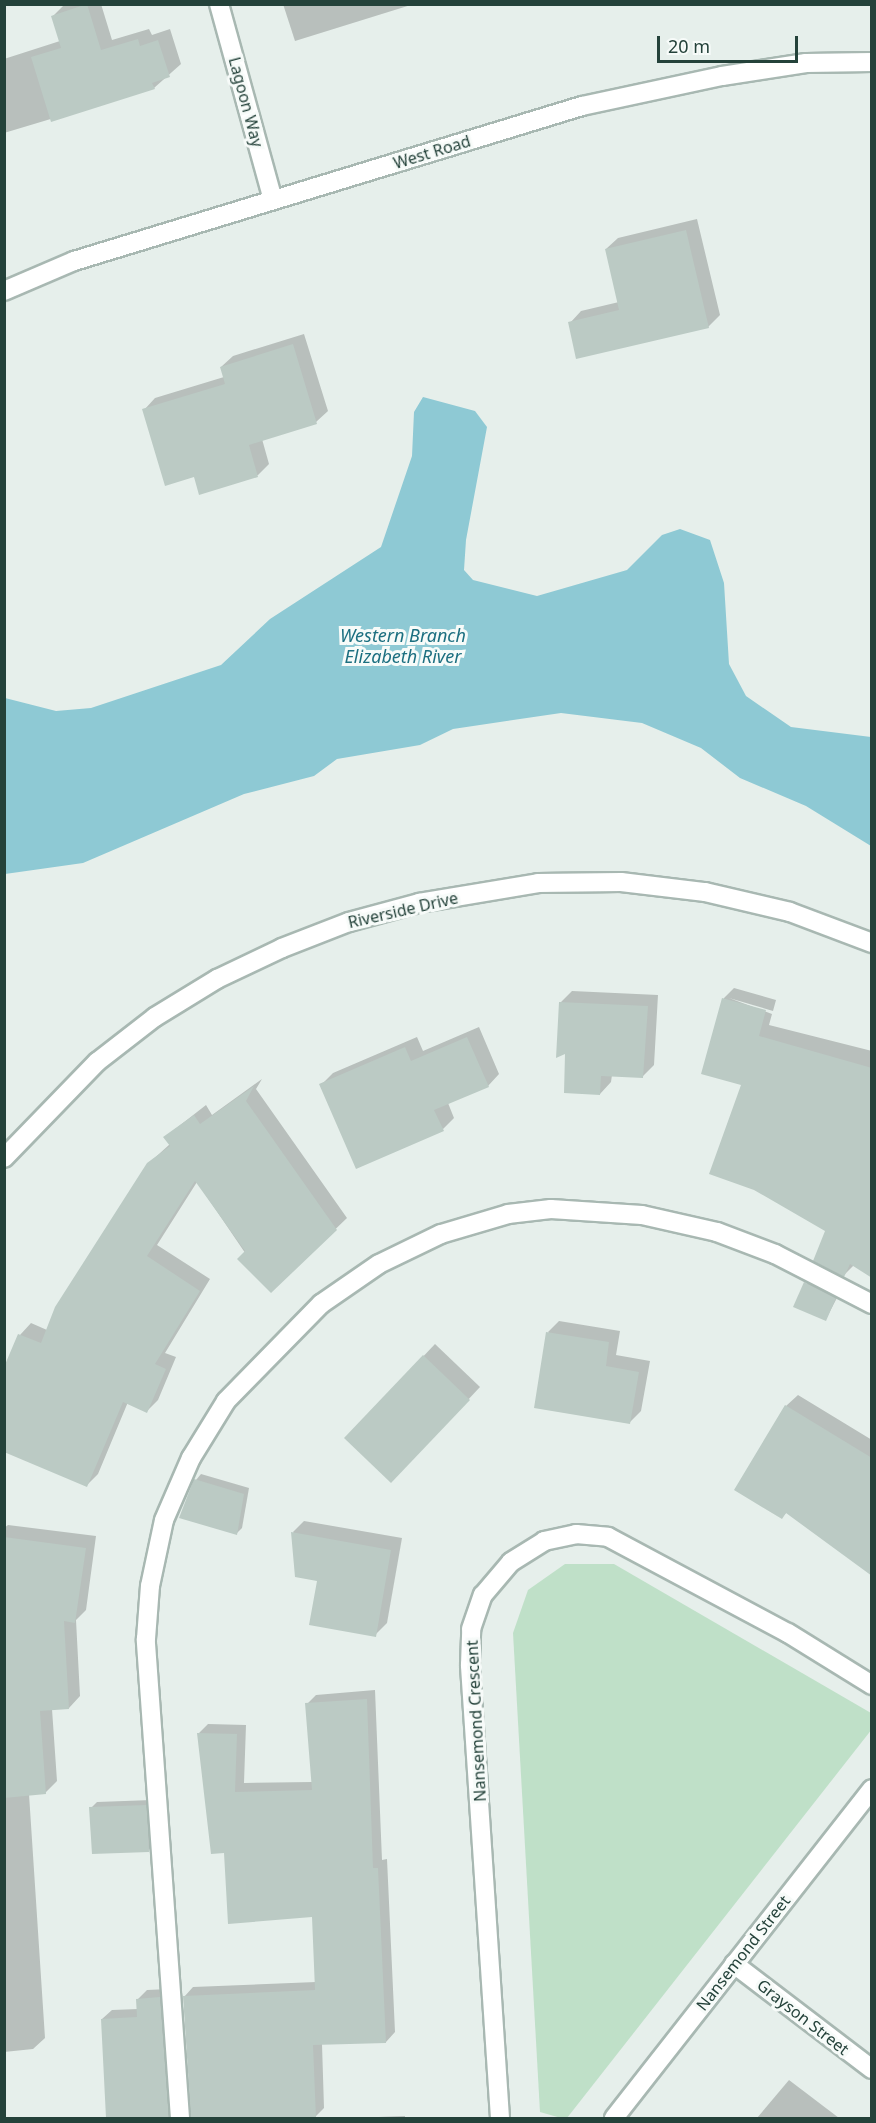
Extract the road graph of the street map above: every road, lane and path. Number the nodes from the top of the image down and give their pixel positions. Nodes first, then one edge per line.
1 (219, 4) edge
2 (872, 62) edge
3 (273, 200) junction
4 (4, 291) edge
5 (872, 942) edge
6 (4, 1158) edge
7 (872, 1304) edge
8 (872, 1684) edge
9 (872, 1789) edge
10 (734, 1964) junction
11 (872, 2069) edge
12 (180, 2118) edge
13 (500, 2118) edge
14 (614, 2118) edge

1 - 3 street, Lagoon Way
2 - 3 street, West Road
3 - 4 street, West Road
5 - 6 street, Riverside Drive
7 - 12 street
8 - 13 street, Nansemond Crescent
9 - 10 street, Nansemond Street
10 - 11 street, Grayson Street
10 - 14 street, Nansemond Street

